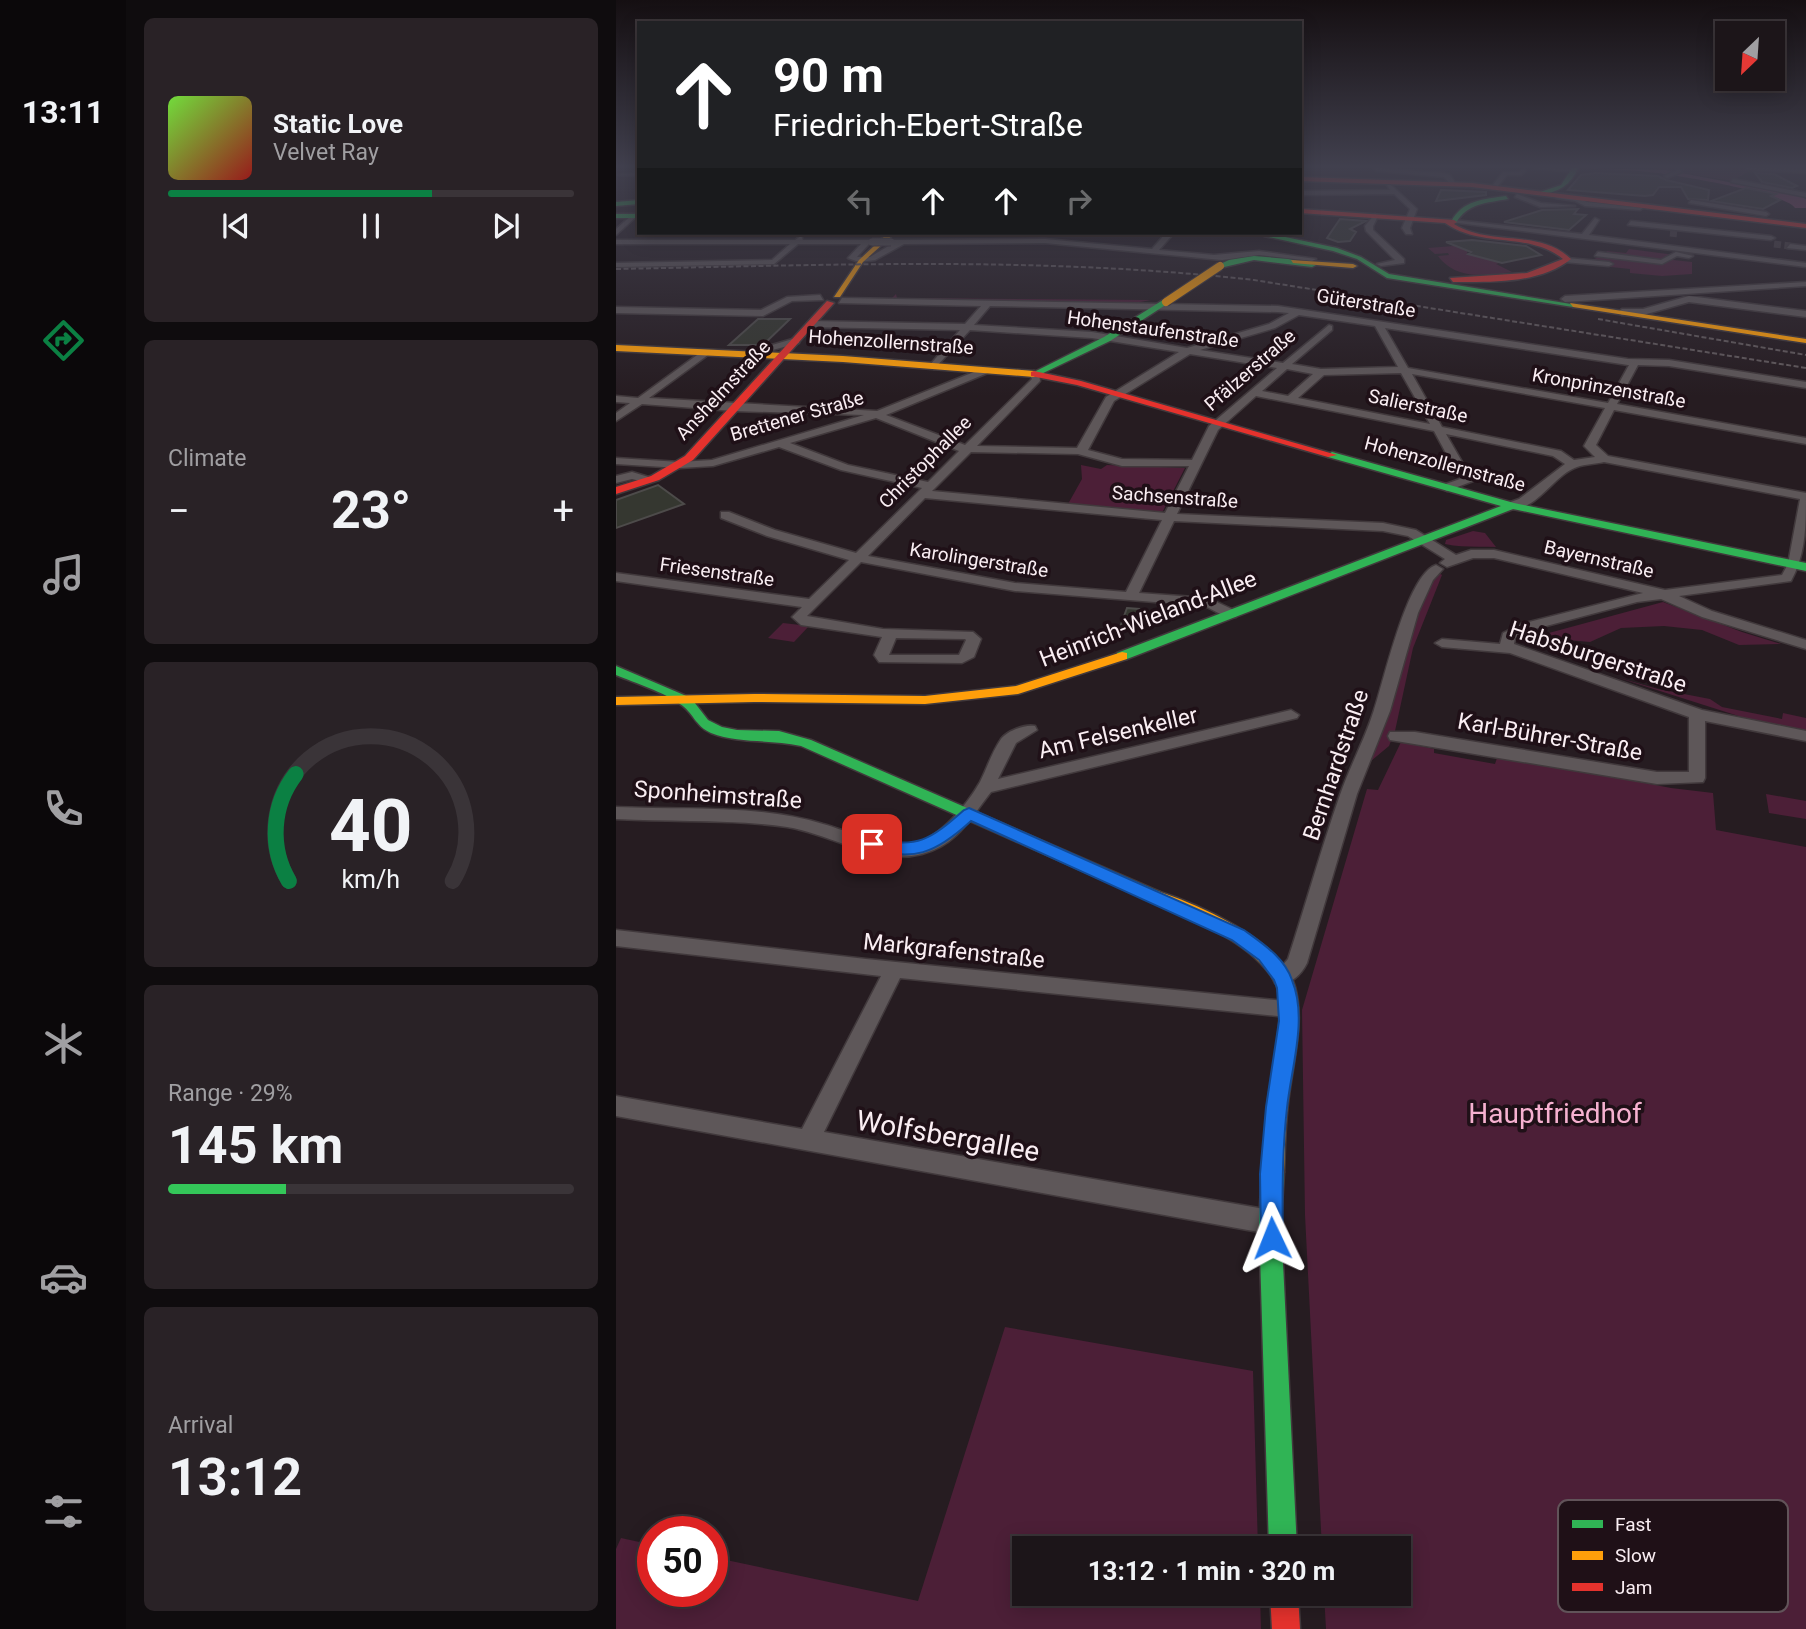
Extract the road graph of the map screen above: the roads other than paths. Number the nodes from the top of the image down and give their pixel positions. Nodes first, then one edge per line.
1 (696, 244) edge
2 (794, 244) edge
3 (867, 244) edge
4 (887, 244) edge
5 (1073, 244) edge
6 (1160, 244) edge
7 (1320, 244) edge
8 (1383, 244) edge
9 (1540, 244) edge
10 (1715, 244) edge
11 (1790, 246) tunnel mouth
12 (1806, 248) edge
13 (690, 249) dead end
14 (1154, 251) junction
15 (1598, 254) dead end
16 (1735, 254) junction
17 (683, 256) dead end
18 (1567, 260) junction
19 (861, 261) junction
20 (676, 264) junction
21 (616, 265) edge
22 (1806, 265) edge
23 (1629, 267) dead end
24 (1364, 268) junction
25 (1674, 281) dead end
26 (1455, 283) junction
27 (1806, 284) edge
28 (1657, 292) junction
29 (1693, 295) junction
30 (835, 299) junction
31 (1565, 299) junction
32 (988, 303) junction
33 (1163, 304) junction
34 (1601, 305) junction
35 (616, 310) edge
36 (1638, 310) junction
37 (1298, 311) junction
38 (1806, 314) edge
39 (1286, 320) junction
40 (1378, 323) junction
41 (1690, 323) junction
42 (811, 324) junction
43 (967, 327) junction
44 (1329, 328) joint
45 (1110, 337) junction
46 (796, 341) junction
47 (1806, 341) edge
48 (616, 348) edge
49 (1189, 350) junction
50 (707, 352) junction
51 (746, 354) junction
52 (784, 355) junction
53 (1058, 362) junction
54 (1635, 362) junction
55 (934, 366) junction
56 (1282, 366) junction
57 (987, 370) junction
58 (1405, 370) junction
59 (1321, 372) junction
60 (1034, 374) junction
61 (1077, 383) junction
62 (1806, 385) edge
63 (1253, 392) junction
64 (1118, 394) junction
65 (616, 399) edge
66 (1291, 399) junction
67 (638, 401) junction
68 (1613, 407) junction
69 (734, 408) junction
70 (878, 414) junction
71 (616, 418) edge
72 (1217, 423) junction
73 (1438, 430) junction
74 (1806, 441) edge
75 (779, 443) junction
76 (967, 450) junction
77 (1080, 451) junction
78 (1605, 459) junction
79 (616, 461) edge
80 (1196, 463) junction
81 (1572, 464) junction
82 (680, 465) junction
83 (616, 480) edge
84 (648, 480) junction
85 (1451, 485) junction
86 (927, 490) junction
87 (616, 491) edge
88 (1806, 498) edge
89 (1512, 506) junction
90 (725, 515) dead end
91 (1171, 517) junction
92 (1804, 517) edge
93 (1423, 539) junction
94 (859, 559) junction
95 (1446, 564) junction
96 (1801, 566) edge
97 (616, 577) edge
98 (1660, 593) junction
99 (1130, 598) junction
100 (813, 604) junction
101 (1231, 614) junction
102 (891, 634) junction
103 (1442, 643) dead end
104 (1510, 643) junction
105 (1806, 645) edge
106 (616, 670) edge
107 (616, 701) edge
108 (686, 701) junction
109 (1697, 714) junction
110 (1291, 715) dead end
111 (1029, 730) dead end
112 (1396, 736) dead end
113 (1806, 736) edge
114 (1697, 778) joint
115 (985, 788) junction
116 (616, 813) edge
117 (967, 813) junction
118 (616, 938) edge
119 (895, 969) junction
120 (1282, 977) junction
121 (1288, 1008) junction
122 (616, 1105) edge
123 (808, 1141) junction
124 (1270, 1222) junction
125 (1282, 1536) edge
126 (1285, 1606) edge
127 (1286, 1629) edge

1 - 13 street
2 - 20 street
3 - 19 street, Anshelmstraße
4 - 19 main road, Anshelmstraße
5 - 14 street
6 - 14 street
7 - 24 main road
8 - 24 street
9 - 18 main road
10 - 16 street
11 - 12 street
14 - 24 street
15 - 16 street
16 - 22 street
17 - 20 street
18 - 23 street
18 - 26 main road
19 - 30 main road, Anshelmstraße
20 - 21 street
24 - 26 main road
24 - 26 main road
24 - 33 main road, bridge
25 - 29 street
26 - 31 main road
26 - 34 main road
27 - 29 street
28 - 29 street
28 - 31 street
28 - 34 street
29 - 36 street
29 - 36 street
29 - 38 street
30 - 32 street, Güterstraße
30 - 35 street, Güterstraße
30 - 42 main road, Anshelmstraße
31 - 36 main road
32 - 33 street, Güterstraße
32 - 43 street
33 - 37 street, Güterstraße
33 - 45 main road
34 - 36 street
34 - 41 main road
36 - 41 main road
37 - 39 street
37 - 40 street, Güterstraße
39 - 44 street, Güterstraße
39 - 49 street
40 - 54 street, Güterstraße
40 - 58 street
41 - 47 main road
42 - 43 street, Hohenstaufenstraße
42 - 46 main road, Anshelmstraße
43 - 45 street, Hohenstaufenstraße
43 - 55 street
44 - 56 street, Pfälzerstraße
45 - 49 street, Hohenstaufenstraße
45 - 53 main road
46 - 51 street, Anshelmstraße
46 - 52 main road, Anshelmstraße
48 - 50 main road, Hohenzollernstraße
49 - 56 street, Hohenstaufenstraße
49 - 64 street
50 - 51 main road, Hohenzollernstraße
50 - 67 street
51 - 52 main road, Hohenzollernstraße
52 - 55 main road, Hohenzollernstraße
52 - 69 main road, Anshelmstraße
53 - 60 main road
53 - 61 main road
54 - 62 street, Güterstraße
54 - 68 street
55 - 57 main road, Hohenzollernstraße
56 - 59 street, Hohenstaufenstraße
56 - 63 street, Pfälzerstraße
57 - 60 main road, Hohenzollernstraße
57 - 70 street, Brettener Straße
58 - 59 street, Hohenstaufenstraße
58 - 68 street, Kronprinzenstraße
58 - 73 street
59 - 66 street
60 - 61 main road, Hohenzollernstraße
60 - 76 street, Christophallee
61 - 64 main road, Hohenzollernstraße
63 - 66 street, Salierstraße
63 - 72 street, Pfälzerstraße
64 - 72 main road, Hohenzollernstraße
64 - 77 street
65 - 67 street
66 - 73 street, Salierstraße
67 - 69 street
67 - 71 street
68 - 74 street, Kronprinzenstraße
68 - 78 street
69 - 70 street
69 - 82 main road, Anshelmstraße
70 - 75 street, Brettener Straße
70 - 76 street
72 - 80 street, Pfälzerstraße
72 - 85 main road, Hohenzollernstraße
73 - 81 street, Salierstraße
73 - 85 street
75 - 82 street, Brettener Straße
75 - 86 street, Sachsenstraße
76 - 77 street
76 - 86 street, Christophallee
77 - 80 street
78 - 81 street
78 - 88 street
79 - 82 street
80 - 91 street, Pfälzerstraße
81 - 89 street
82 - 84 main road, Brettener Straße
83 - 84 street
84 - 87 main road, Brettener Straße
85 - 89 main road, Hohenzollernstraße
86 - 91 street, Sachsenstraße
86 - 94 street, Christophallee
88 - 92 street
89 - 93 main road, Heinrich-Wieland-Allee
89 - 96 main road, Hohenzollernstraße
90 - 94 street, Karolingerstraße
91 - 93 street, Sachsenstraße
91 - 99 street, Pfälzerstraße
92 - 96 street
93 - 95 street
93 - 101 main road, Heinrich-Wieland-Allee
94 - 99 street, Karolingerstraße
94 - 100 street, Christophallee
95 - 98 street, Bayernstraße
95 - 120 street, Bernhardstraße
96 - 98 street
97 - 100 street, Friesenstraße
98 - 104 street
98 - 105 street, Bayernstraße
99 - 101 street, Karolingerstraße
100 - 102 street
101 - 108 main road, Heinrich-Wieland-Allee
102 - 102 street
103 - 104 street, Habsburgerstraße
104 - 109 street, Habsburgerstraße
106 - 108 main road
107 - 108 main road, Heinrich-Wieland-Allee
108 - 117 main road
109 - 113 street, Habsburgerstraße
109 - 114 street, Habsburgerstraße
110 - 115 street, Am Felsenkeller
111 - 115 street
112 - 114 street, Karl-Bührer-Straße
115 - 117 street
116 - 117 street, Sponheimstraße
117 - 120 main road
118 - 119 street, Markgrafenstraße
119 - 121 street, Markgrafenstraße
119 - 123 street
120 - 121 main road
121 - 124 main road
122 - 123 street, Wolfsbergallee
123 - 124 street, Wolfsbergallee
124 - 125 main road
126 - 127 main road

